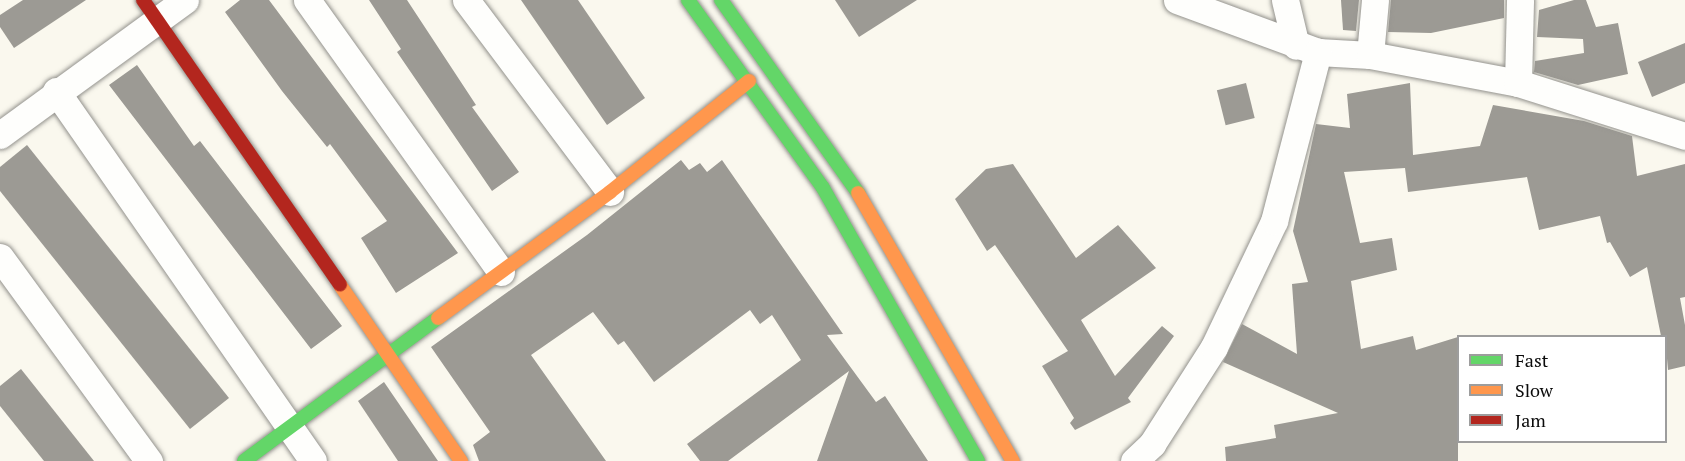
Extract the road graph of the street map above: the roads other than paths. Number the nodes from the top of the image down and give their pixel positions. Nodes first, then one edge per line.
1 (185, 0) edge
2 (307, 0) edge
3 (466, 0) edge
4 (688, 0) edge
5 (721, 0) edge
6 (1176, 0) edge
7 (1286, 0) edge
8 (1375, 0) edge
9 (1520, 0) edge
10 (149, 9) edge
11 (1307, 49) junction
12 (1370, 55) junction
13 (749, 81) junction
14 (1518, 83) junction
15 (56, 91) junction
16 (0, 135) edge
17 (1685, 136) edge
18 (610, 192) junction
19 (0, 257) edge
20 (501, 272) junction
21 (386, 357) junction
22 (289, 427) junction
23 (149, 461) edge
24 (244, 461) edge
25 (313, 461) edge
26 (460, 461) edge
27 (978, 461) edge
28 (1013, 461) edge
29 (1134, 461) edge

1 - 10 street
2 - 20 street
3 - 18 street
4 - 13 street
5 - 28 street
6 - 11 street
7 - 11 street
8 - 12 street
9 - 14 street
10 - 15 street
10 - 21 street
11 - 12 street
11 - 29 street
12 - 14 street
13 - 18 street
13 - 27 street
14 - 17 street
15 - 16 street
15 - 22 street
18 - 20 street
19 - 23 street
20 - 21 street
21 - 22 street
21 - 26 street
22 - 24 street
22 - 25 street

